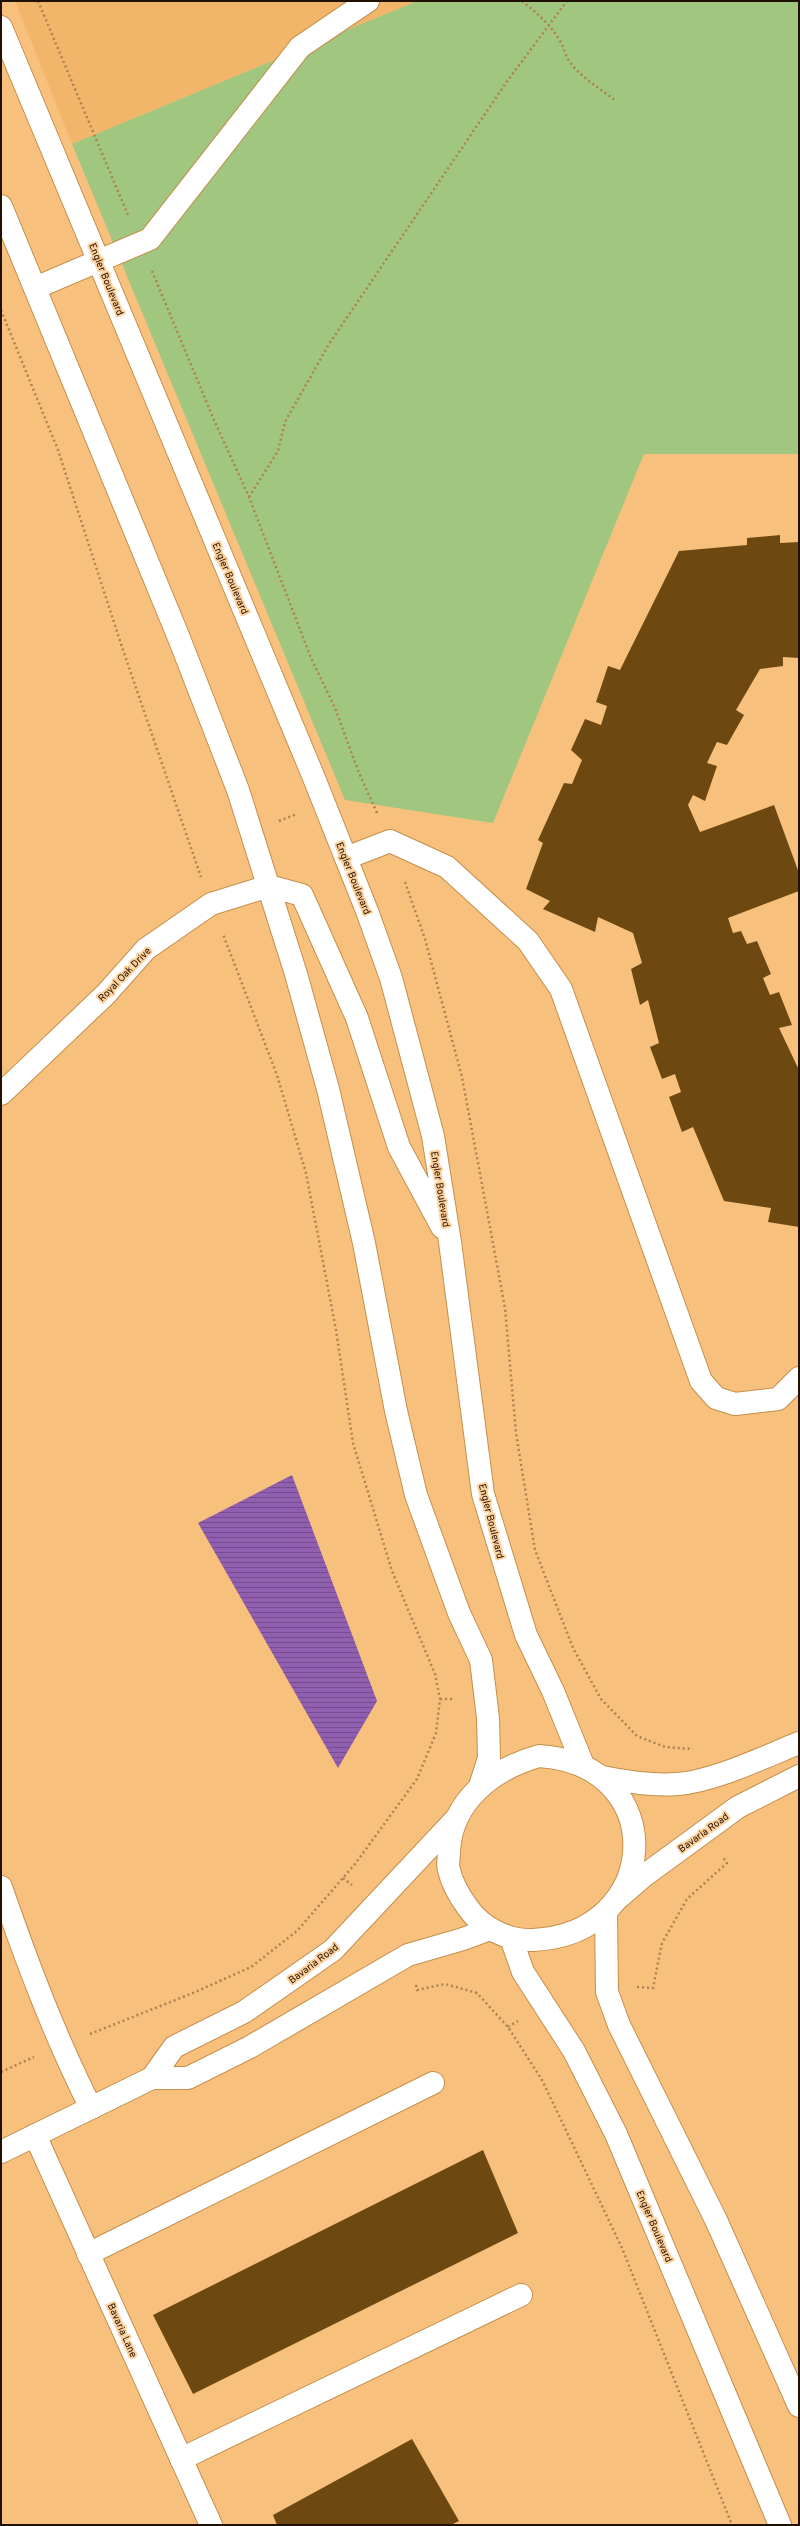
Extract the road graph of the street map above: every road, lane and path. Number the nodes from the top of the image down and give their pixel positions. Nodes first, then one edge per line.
1 (38, 1) edge
2 (368, 1) edge
3 (522, 1) edge
4 (567, 1) edge
5 (549, 25) junction
6 (1, 27) edge
7 (616, 101) dead end
8 (1, 206) edge
9 (140, 243) junction
10 (100, 261) junction
11 (35, 288) junction
12 (1, 310) edge
13 (249, 497) junction
14 (302, 812) dead end
15 (276, 822) dead end
16 (390, 841) junction
17 (346, 858) junction
18 (268, 886) junction
19 (211, 904) junction
20 (1, 1094) edge
21 (450, 1242) junction
22 (799, 1378) edge
23 (799, 1743) edge
24 (693, 1749) junction
25 (700, 1749) dead end
26 (583, 1765) junction
27 (799, 1776) edge
28 (602, 1777) junction
29 (692, 1781) junction
30 (480, 1786) junction
31 (454, 1821) junction
32 (704, 1830) junction
33 (343, 1878) junction
34 (1, 1887) edge
35 (376, 1905) junction
36 (611, 1906) junction
37 (490, 1929) junction
38 (511, 1938) junction
39 (408, 1954) junction
40 (606, 1987) junction
41 (544, 2003) junction
42 (508, 2027) junction
43 (61, 2044) junction
44 (1, 2072) edge
45 (152, 2078) junction
46 (433, 2083) dead end
47 (91, 2108) junction
48 (35, 2135) junction
49 (1, 2152) edge
50 (88, 2254) junction
51 (521, 2295) dead end
52 (799, 2406) edge
53 (181, 2459) junction
54 (211, 2525) edge
55 (732, 2525) edge
56 (780, 2525) edge

1 - 9 path
2 - 9 main road
3 - 5 path
4 - 5 path
5 - 7 path
5 - 13 path
6 - 10 main road, Engler Boulevard
8 - 11 main road
9 - 10 main road
9 - 13 path
10 - 11 main road
10 - 17 main road, Engler Boulevard
11 - 18 main road
12 - 19 path
13 - 16 path
14 - 15 path
16 - 17 main road
16 - 22 main road
16 - 24 path
17 - 21 main road, Engler Boulevard
18 - 19 main road, Royal Oak Drive
18 - 21 main road
18 - 30 main road
19 - 20 main road, Royal Oak Drive
19 - 33 path
21 - 26 main road, Engler Boulevard
23 - 29 main road
24 - 25 path
24 - 29 path
26 - 28 main road
26 - 30 main road
27 - 32 main road, Bavaria Road
28 - 29 main road
28 - 36 main road
30 - 31 main road, Bavaria Road
31 - 35 main road, Bavaria Road
31 - 37 main road
32 - 36 main road, Bavaria Road
32 - 40 path
33 - 35 path
33 - 43 path
34 - 43 main road
35 - 45 main road, Bavaria Road
36 - 38 main road, Bavaria Road
36 - 40 main road
37 - 38 main road
37 - 39 main road, Bavaria Road
38 - 41 main road, Engler Boulevard
39 - 42 path
39 - 45 main road, Bavaria Road
40 - 52 main road
41 - 42 path
41 - 56 main road, Engler Boulevard
42 - 55 path
43 - 44 path
43 - 47 main road
45 - 47 main road, Bavaria Road
46 - 50 main road
47 - 48 main road, Bavaria Road
48 - 49 main road, Bavaria Road
48 - 50 main road, Bavaria Lane
50 - 53 main road, Bavaria Lane
51 - 53 main road
53 - 54 main road, Bavaria Lane

